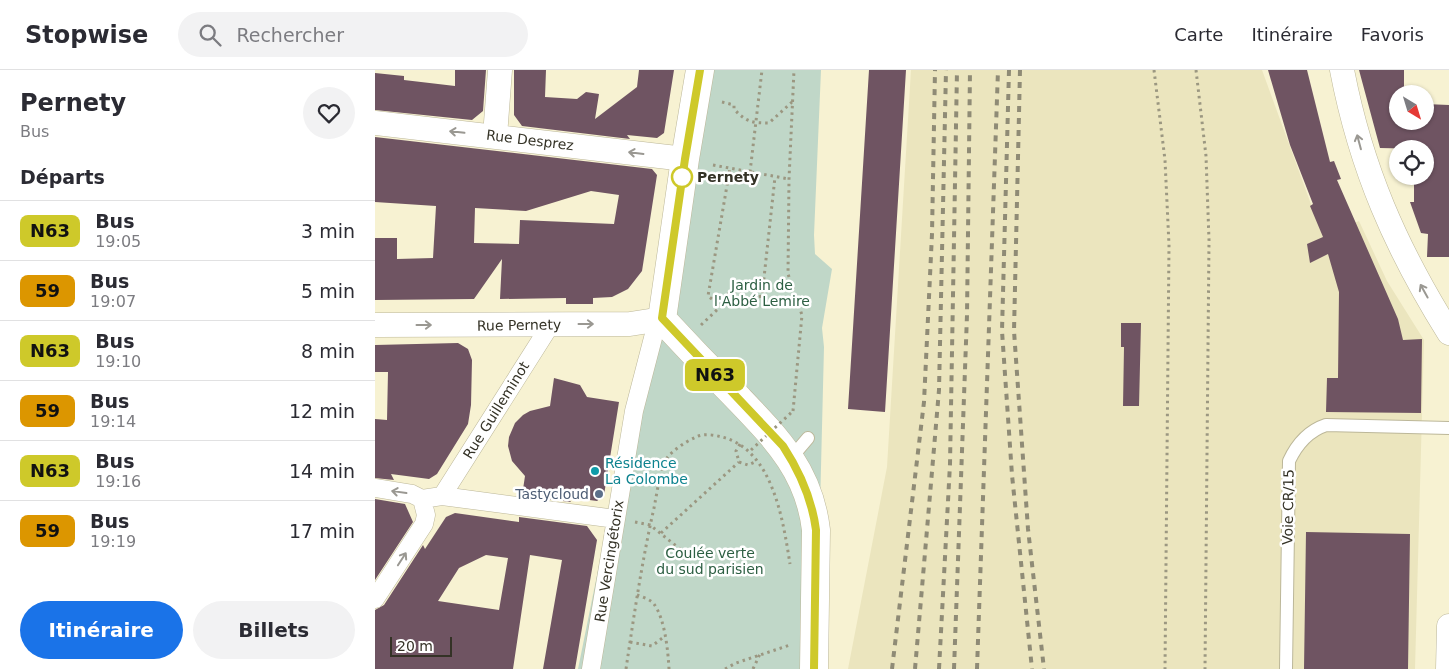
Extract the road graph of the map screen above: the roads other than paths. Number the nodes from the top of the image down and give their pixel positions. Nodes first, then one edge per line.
1 (500, 70) edge
2 (700, 70) edge
3 (1342, 70) edge
4 (375, 123) edge
5 (495, 136) junction
6 (685, 159) junction
7 (662, 318) junction
8 (551, 324) junction
9 (375, 326) edge
10 (1449, 333) edge
11 (1449, 428) edge
12 (375, 488) edge
13 (442, 496) junction
14 (422, 499) junction
15 (616, 519) junction
16 (375, 599) edge
17 (1449, 626) edge
18 (591, 669) edge
19 (814, 669) edge
20 (1286, 669) edge
21 (1448, 669) edge

1 - 5 street
2 - 6 main road, Rue Vercingétorix
10 -> 3 street
5 -> 4 street, Rue Desprez
6 -> 5 street, Rue Desprez
6 - 7 main road, Rue Vercingétorix
8 -> 7 street, Rue Pernety
7 - 15 street, Rue Vercingétorix
7 - 19 main road
9 -> 8 street, Rue Pernety
8 - 13 street, Rue Guilleminot
11 - 20 lane, Voie CR/15
14 -> 12 street
13 - 14 street
13 - 15 street
16 -> 14 street
15 - 18 street, Rue Vercingétorix
17 - 21 street

